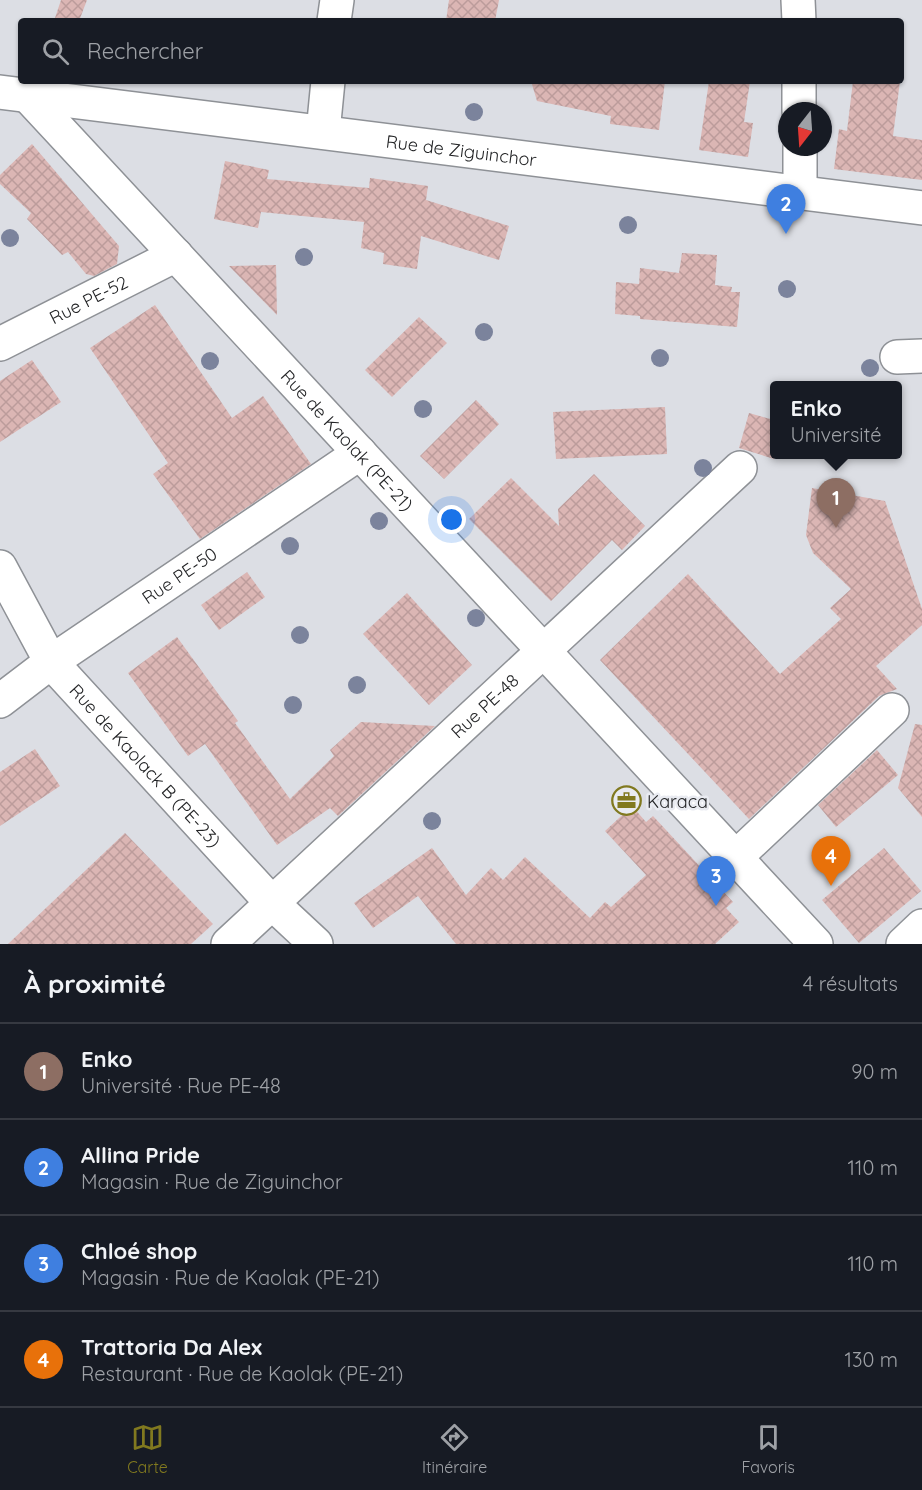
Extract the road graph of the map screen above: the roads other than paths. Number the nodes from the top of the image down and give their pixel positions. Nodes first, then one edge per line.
1 (336, 0) edge
2 (798, 0) edge
3 (334, 18) edge
4 (799, 18) edge
5 (328, 84) edge
6 (799, 84) edge
7 (14, 93) edge
8 (800, 102) edge
9 (323, 132) junction
10 (800, 156) edge
11 (800, 192) junction
12 (922, 208) edge
13 (176, 255) junction
14 (0, 344) edge
15 (360, 453) junction
16 (740, 468) dead end
17 (0, 567) edge
18 (543, 651) junction
19 (51, 662) junction
20 (0, 701) edge
21 (892, 710) dead end
22 (736, 858) junction
23 (272, 903) junction
24 (922, 926) edge
25 (228, 944) edge
26 (316, 944) edge
27 (816, 944) edge
28 (903, 944) edge

1 - 3 street
2 - 4 street
5 - 9 street
6 - 8 street
7 - 9 street, Rue de Ziguinchor
7 - 13 street, Rue de Kaolak (PE-21)
9 - 11 street, Rue de Ziguinchor
10 - 11 street
11 - 12 street, Rue de Ziguinchor
13 - 14 street, Rue PE-52
13 - 15 street, Rue de Kaolak (PE-21)
15 - 18 street, Rue de Kaolak (PE-21)
15 - 19 street, Rue PE-50
16 - 18 street, Rue PE-48
17 - 19 street, Rue de Kaolack B (PE-23)
18 - 22 street, Rue de Kaolak (PE-21)
18 - 23 street, Rue PE-48
19 - 20 street, Rue PE-50
19 - 23 street, Rue de Kaolack B (PE-23)
21 - 22 street
22 - 27 street, Rue de Kaolak (PE-21)
23 - 25 street, Rue PE-48
23 - 26 street, Rue de Kaolack B (PE-23)
24 - 28 street

